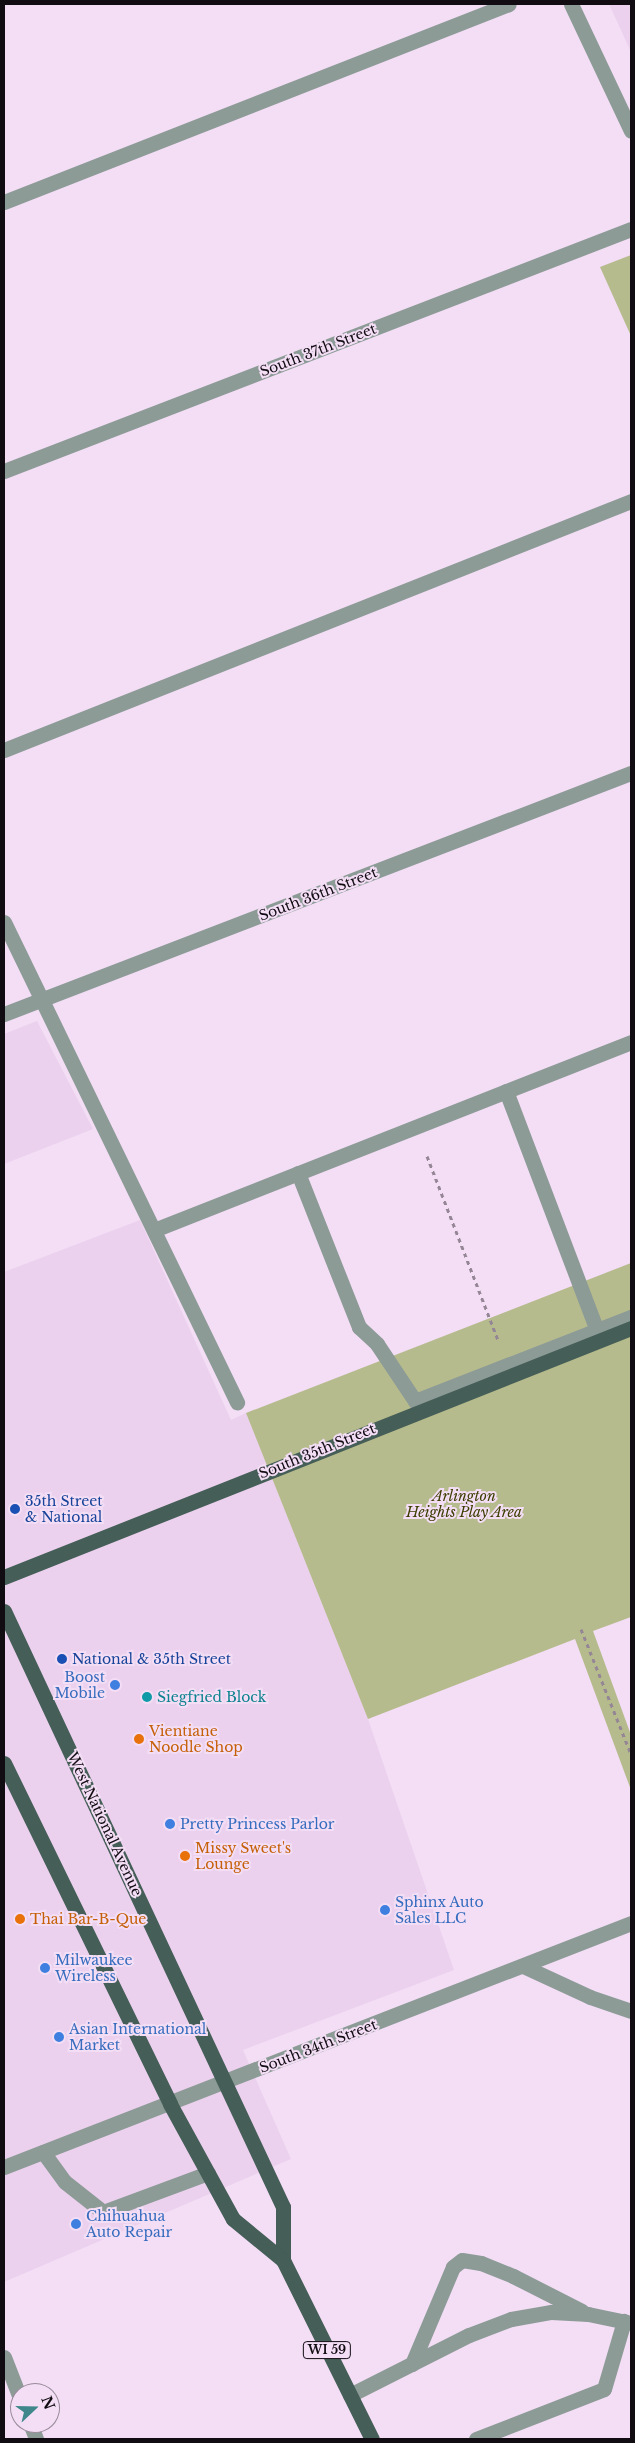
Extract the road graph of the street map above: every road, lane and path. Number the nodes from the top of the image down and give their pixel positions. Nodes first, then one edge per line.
1 (509, 4) edge
2 (571, 4) edge
3 (631, 131) edge
4 (4, 202) edge
5 (631, 229) edge
6 (4, 471) edge
7 (631, 501) edge
8 (4, 750) edge
9 (631, 773) edge
10 (4, 922) edge
11 (42, 1000) junction
12 (4, 1014) edge
13 (631, 1042) edge
14 (506, 1091) junction
15 (427, 1156) dead end
16 (298, 1173) junction
17 (154, 1230) junction
18 (631, 1317) edge
19 (631, 1328) edge
20 (597, 1330) junction
21 (506, 1336) dead end
22 (237, 1402) dead end
23 (4, 1577) edge
24 (4, 1612) edge
25 (582, 1629) dead end
26 (631, 1754) edge
27 (4, 1763) edge
28 (631, 1923) edge
29 (523, 1966) junction
30 (631, 2011) edge
31 (226, 2082) junction
32 (170, 2104) junction
33 (43, 2152) junction
34 (4, 2167) edge
35 (208, 2173) junction
36 (283, 2260) junction
37 (588, 2314) junction
38 (628, 2322) edge
39 (4, 2357) edge
40 (412, 2364) junction
41 (14, 2383) edge
42 (350, 2395) junction
43 (372, 2439) edge
44 (476, 2439) edge

1 - 4 street
2 - 3 street
5 - 6 street, South 37th Street
7 - 8 street
9 - 11 street, South 36th Street
10 - 11 street
11 - 12 street, South 36th Street
11 - 17 street
13 - 14 street
14 - 16 street
14 - 20 street
15 - 21 path
16 - 17 street
16 - 20 street
17 - 22 street
18 - 20 street
19 - 23 main road, South 35th Street
24 - 31 main road, West National Avenue / WI 59
25 - 26 path
27 - 32 main road, West National Avenue / WI 59
28 - 29 street, South 34th Street
29 - 30 street
29 - 31 street, South 34th Street
31 - 32 street, South 34th Street
31 - 36 main road, West National Avenue / WI 59
32 - 33 street, South 34th Street
32 - 35 main road, West National Avenue / WI 59
33 - 34 street, South 34th Street
33 - 35 street
35 - 36 main road, West National Avenue / WI 59
36 - 42 main road, West National Avenue / WI 59
37 - 38 street
37 - 40 street
37 - 40 street
38 - 44 street
39 - 41 street
40 - 42 street
42 - 43 main road, West National Avenue / WI 59

